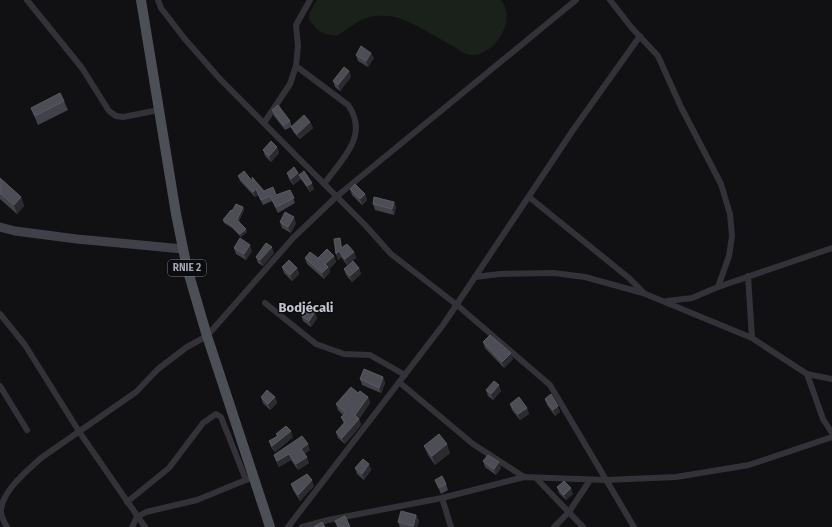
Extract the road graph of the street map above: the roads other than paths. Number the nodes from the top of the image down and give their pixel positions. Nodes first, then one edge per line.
1 (27, 0) edge
2 (141, 0) edge
3 (158, 0) edge
4 (310, 0) edge
5 (576, 0) edge
6 (610, 0) edge
7 (640, 36) junction
8 (296, 66) junction
9 (160, 110) junction
10 (264, 123) junction
11 (324, 184) junction
12 (336, 197) junction
13 (528, 197) junction
14 (0, 227) edge
15 (832, 248) edge
16 (183, 249) junction
17 (748, 276) junction
18 (475, 277) junction
19 (718, 287) junction
20 (643, 292) junction
21 (667, 301) junction
22 (264, 303) dead end
23 (457, 305) junction
24 (0, 314) edge
25 (207, 336) junction
26 (752, 338) junction
27 (807, 374) junction
28 (405, 375) junction
29 (832, 379) edge
30 (399, 382) junction
31 (0, 386) edge
32 (27, 430) dead end
33 (80, 432) junction
34 (832, 433) edge
35 (832, 437) edge
36 (524, 478) junction
37 (249, 479) junction
38 (537, 479) junction
39 (590, 480) junction
40 (606, 480) junction
41 (3, 498) edge
42 (442, 498) junction
43 (127, 502) junction
44 (569, 512) junction
45 (137, 516) junction
46 (7, 527) edge
47 (132, 527) edge
48 (145, 527) edge
49 (270, 527) edge
50 (288, 527) edge
51 (302, 527) edge
52 (451, 527) edge
53 (554, 527) edge
54 (583, 527) edge
55 (634, 527) edge

1 - 9 street
2 - 9 main road, RNIE 2 / RNIE 2
3 - 10 street
4 - 8 street
5 - 12 street
6 - 7 street
7 - 13 street
7 - 19 street
8 - 10 street
8 - 11 street
9 - 16 main road, RNIE 2 / RNIE 2
10 - 11 street
11 - 12 street
12 - 23 street
12 - 25 street
13 - 18 street
13 - 20 street
14 - 16 street
15 - 17 street
16 - 25 main road, RNIE 2 / RNIE 2
17 - 19 street
17 - 26 street
18 - 20 street
18 - 23 street
19 - 21 street
20 - 21 street
21 - 26 street
22 - 28 street
23 - 28 street
23 - 40 street
24 - 33 street
25 - 33 street
25 - 37 main road, RNIE 2 / RNIE 2
26 - 27 street
27 - 29 street
27 - 34 street
28 - 30 street
30 - 36 street
30 - 50 street
31 - 32 street
33 - 41 street
33 - 43 street
35 - 40 street
36 - 38 street
36 - 42 street
37 - 43 street
37 - 45 street
37 - 49 main road, RNIE 2 / RNIE 2
38 - 39 street
38 - 44 street
39 - 40 street
39 - 44 street
40 - 55 street
41 - 46 street
42 - 51 street
42 - 52 street
43 - 45 street
44 - 53 street
44 - 54 street
45 - 47 street
45 - 48 street

